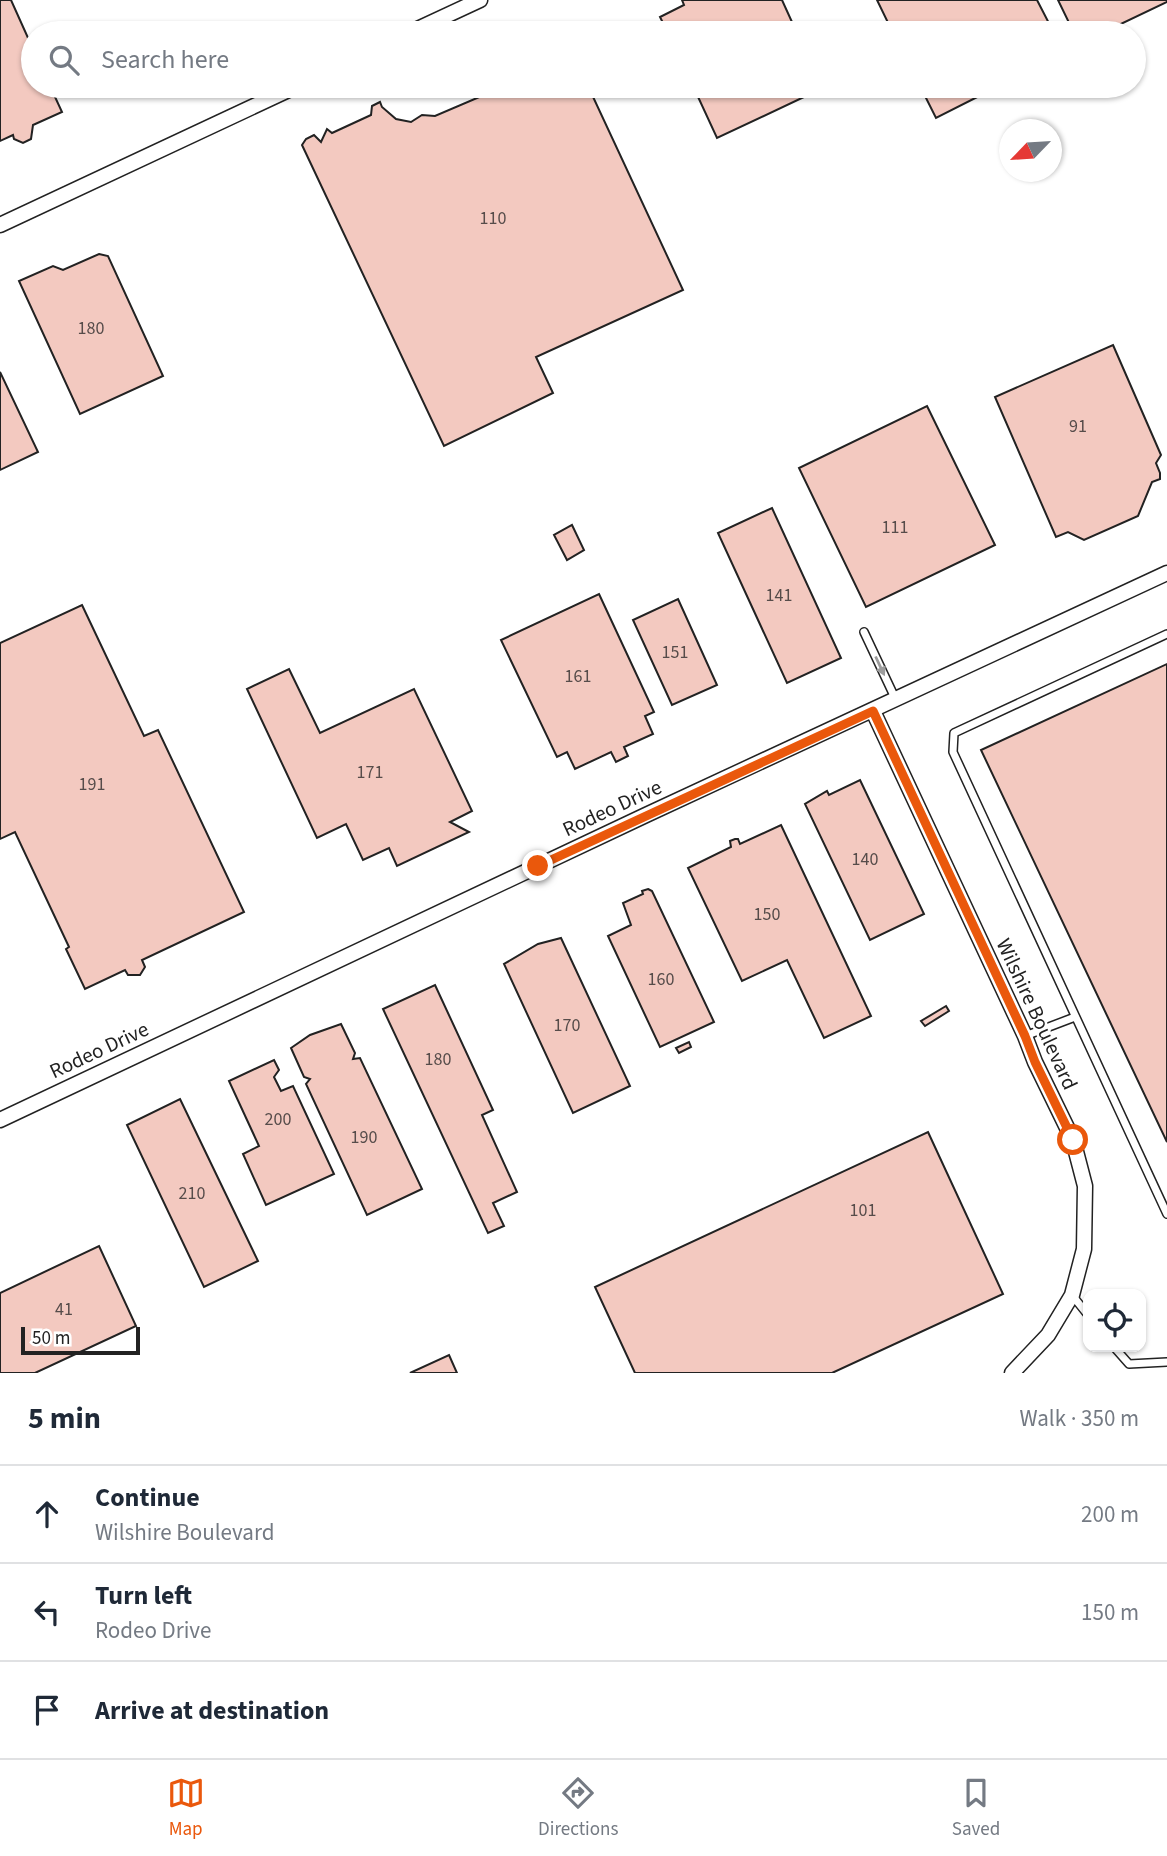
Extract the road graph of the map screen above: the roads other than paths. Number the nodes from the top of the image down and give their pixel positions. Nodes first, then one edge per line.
1 (480, 0) edge
2 (435, 21) edge
3 (271, 98) edge
4 (0, 225) edge
5 (1167, 573) edge
6 (864, 632) dead end
7 (1167, 634) edge
8 (896, 700) junction
9 (873, 711) junction
10 (1075, 1017) junction
11 (1025, 1036) junction
12 (0, 1120) edge
13 (1167, 1214) edge
14 (1072, 1295) junction
15 (1083, 1309) edge
16 (1118, 1352) edge
17 (1167, 1362) edge
18 (1012, 1373) edge

1 - 2 street
3 - 4 street
5 - 8 street, Rodeo Drive
6 -> 8 lane
7 - 10 lane
8 - 9 street, Rodeo Drive
9 - 11 street, Wilshire Boulevard
9 - 12 street, Rodeo Drive
10 - 11 lane
10 - 13 lane
11 - 14 street, Wilshire Boulevard
14 - 15 lane
14 - 18 street, Wilshire Boulevard
16 - 17 lane

